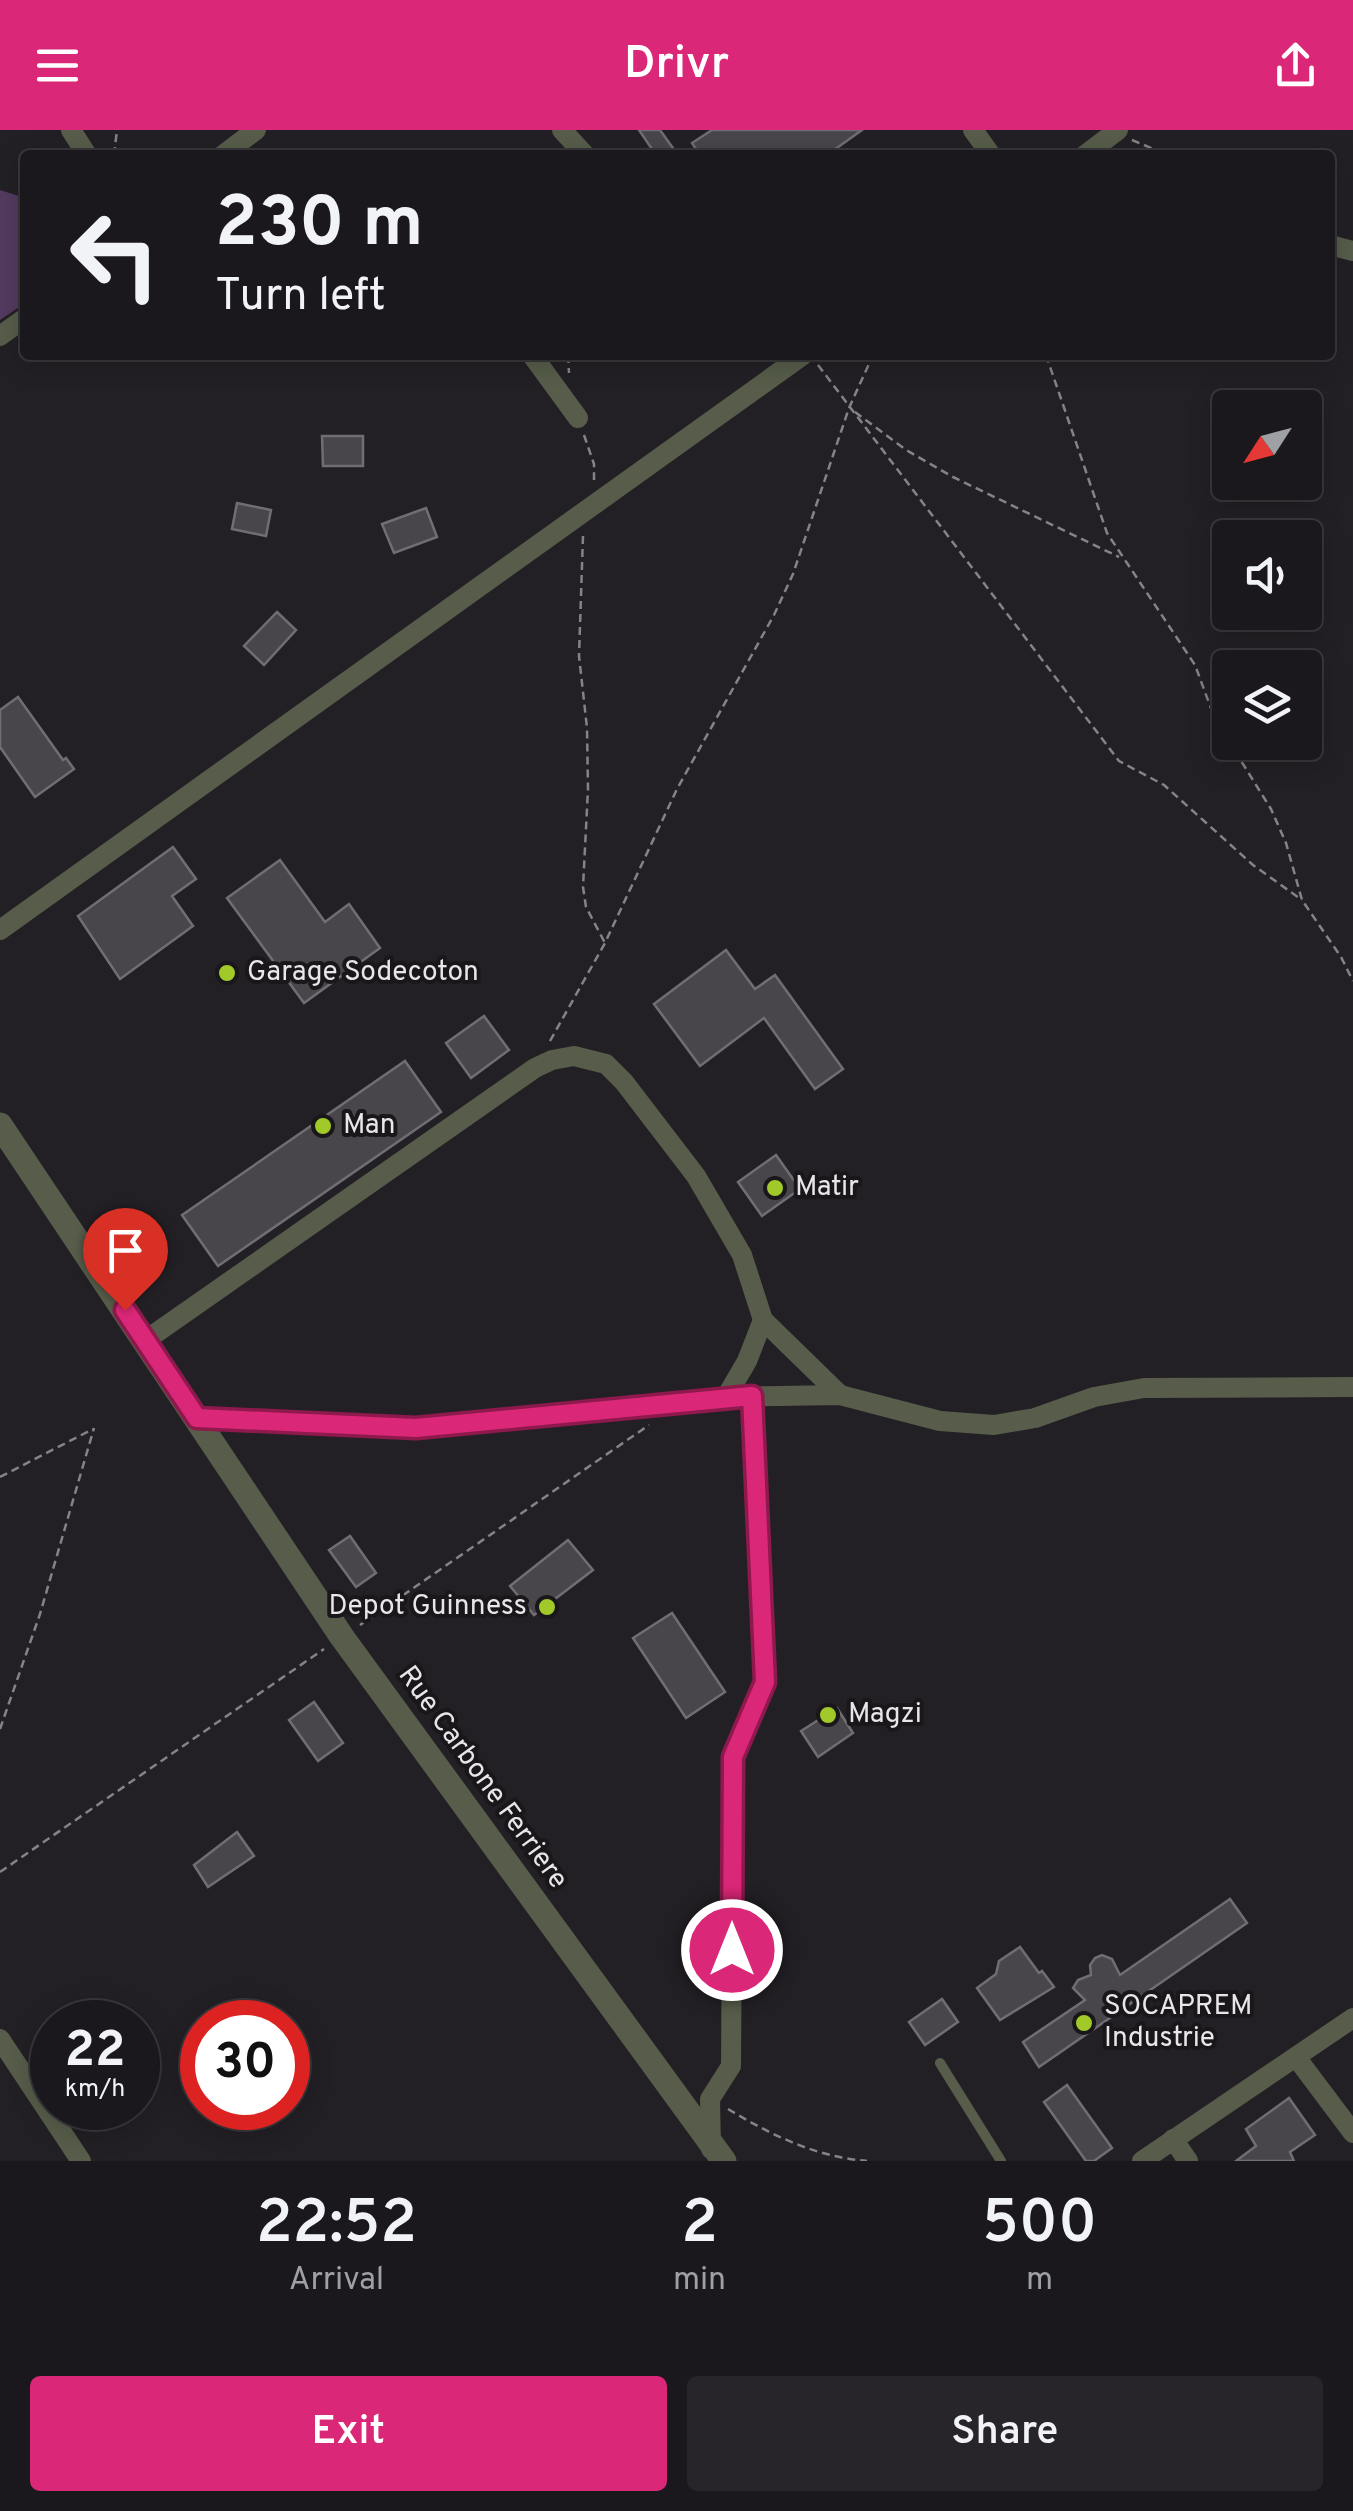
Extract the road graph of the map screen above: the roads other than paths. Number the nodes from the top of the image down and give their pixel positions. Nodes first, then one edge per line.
1 (256, 130) edge
2 (562, 130) edge
3 (973, 130) edge
4 (1116, 131) edge
5 (230, 150) edge
6 (581, 150) edge
7 (991, 150) edge
8 (1091, 150) edge
9 (536, 360) edge
10 (769, 360) edge
11 (795, 360) edge
12 (780, 370) junction
13 (578, 418) road end
14 (0, 930) edge
15 (0, 1125) edge
16 (763, 1320) junction
17 (146, 1340) junction
18 (1348, 1389) edge
19 (840, 1395) junction
20 (752, 1396) junction
21 (726, 1397) junction
22 (197, 1418) junction
23 (1353, 2018) edge
24 (0, 2039) edge
25 (1296, 2058) junction
26 (940, 2063) dead end
27 (1353, 2133) edge
28 (1173, 2139) junction
29 (715, 2155) edge
30 (80, 2161) edge
31 (1001, 2161) edge
32 (1142, 2161) edge
33 (1188, 2161) edge

1 - 5 street
2 - 6 street
3 - 7 street
4 - 8 street
9 - 13 street
10 - 12 street
11 - 12 street
12 - 14 street
15 - 17 street, Rue Carbone Ferriere
16 - 17 street
16 - 19 street
16 - 21 street
17 - 22 street, Rue Carbone Ferriere
18 - 19 street
19 - 20 street
20 - 21 street
20 - 29 street
21 - 22 street
22 - 29 street, Rue Carbone Ferriere
23 - 25 street
24 - 30 street
25 - 27 street
25 - 28 street
26 - 31 lane
28 - 32 street
28 - 33 street

